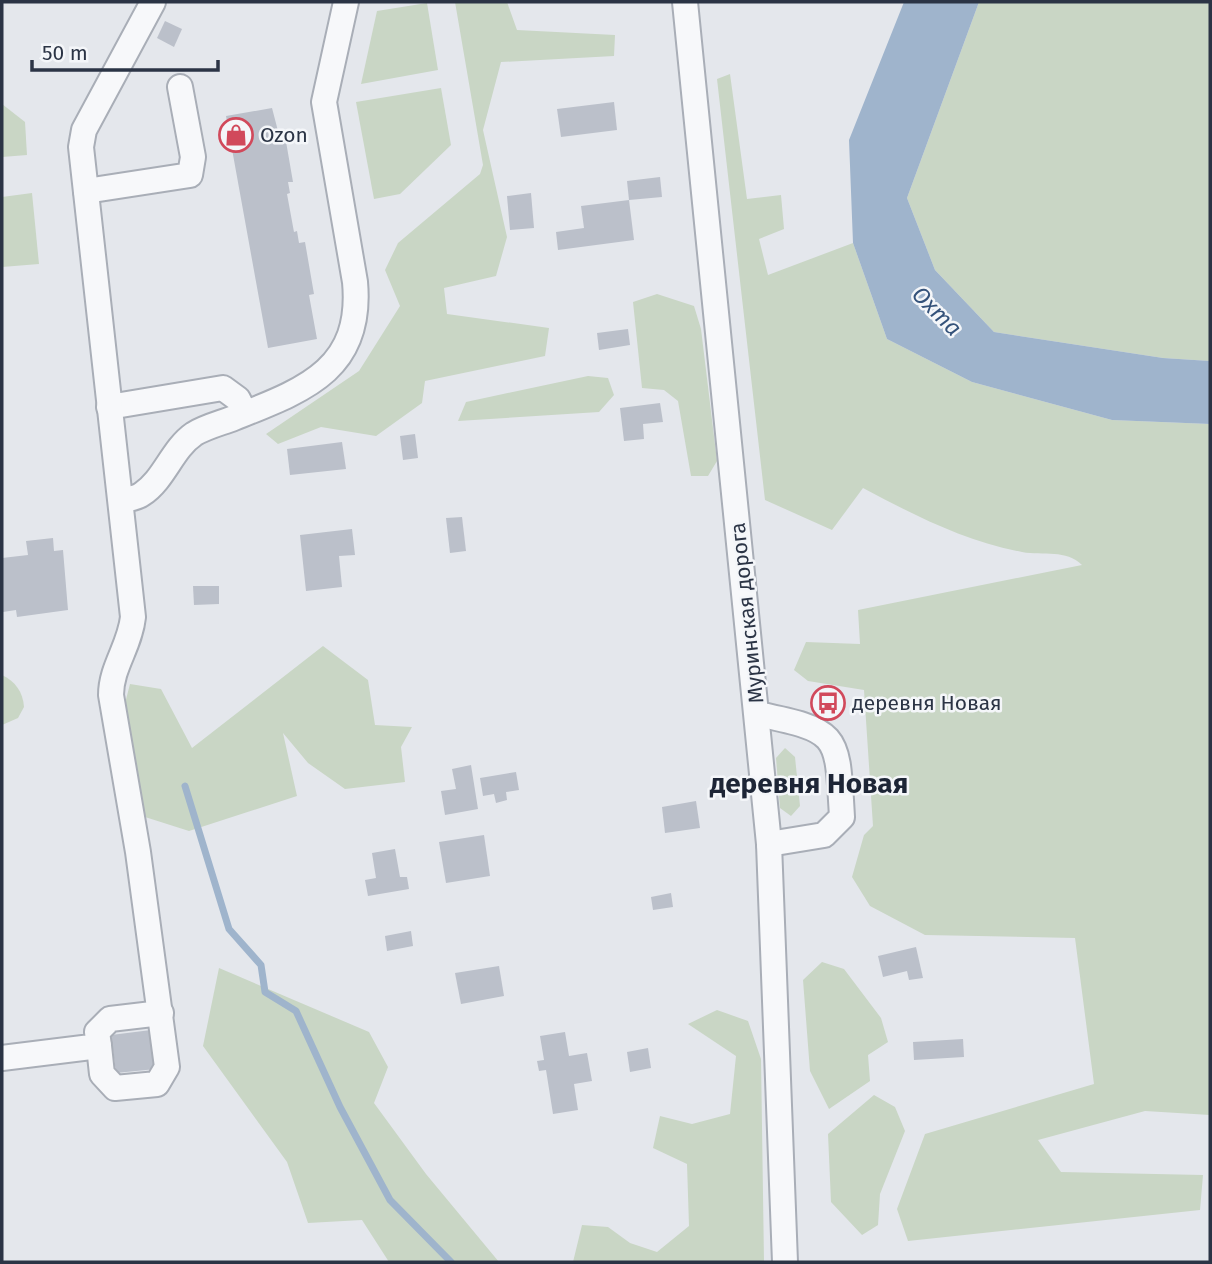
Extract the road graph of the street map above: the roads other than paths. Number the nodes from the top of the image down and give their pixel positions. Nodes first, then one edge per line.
1 (153, 2) edge
2 (346, 2) edge
3 (685, 2) edge
4 (180, 87) dead end
5 (86, 191) junction
6 (109, 407) junction
7 (245, 413) junction
8 (122, 500) junction
9 (757, 714) junction
10 (769, 844) junction
11 (161, 1013) junction
12 (99, 1046) junction
13 (2, 1058) edge
14 (785, 1262) edge

1 - 5 street
2 - 7 street
3 - 9 street, Муринская дорога
4 - 5 street
5 - 6 street
6 - 7 street
6 - 8 street
7 - 8 street
8 - 11 street
9 - 10 street, Муринская дорога
9 - 10 street
10 - 14 street, Муринская дорога
11 - 12 street
11 - 12 street
12 - 13 street

